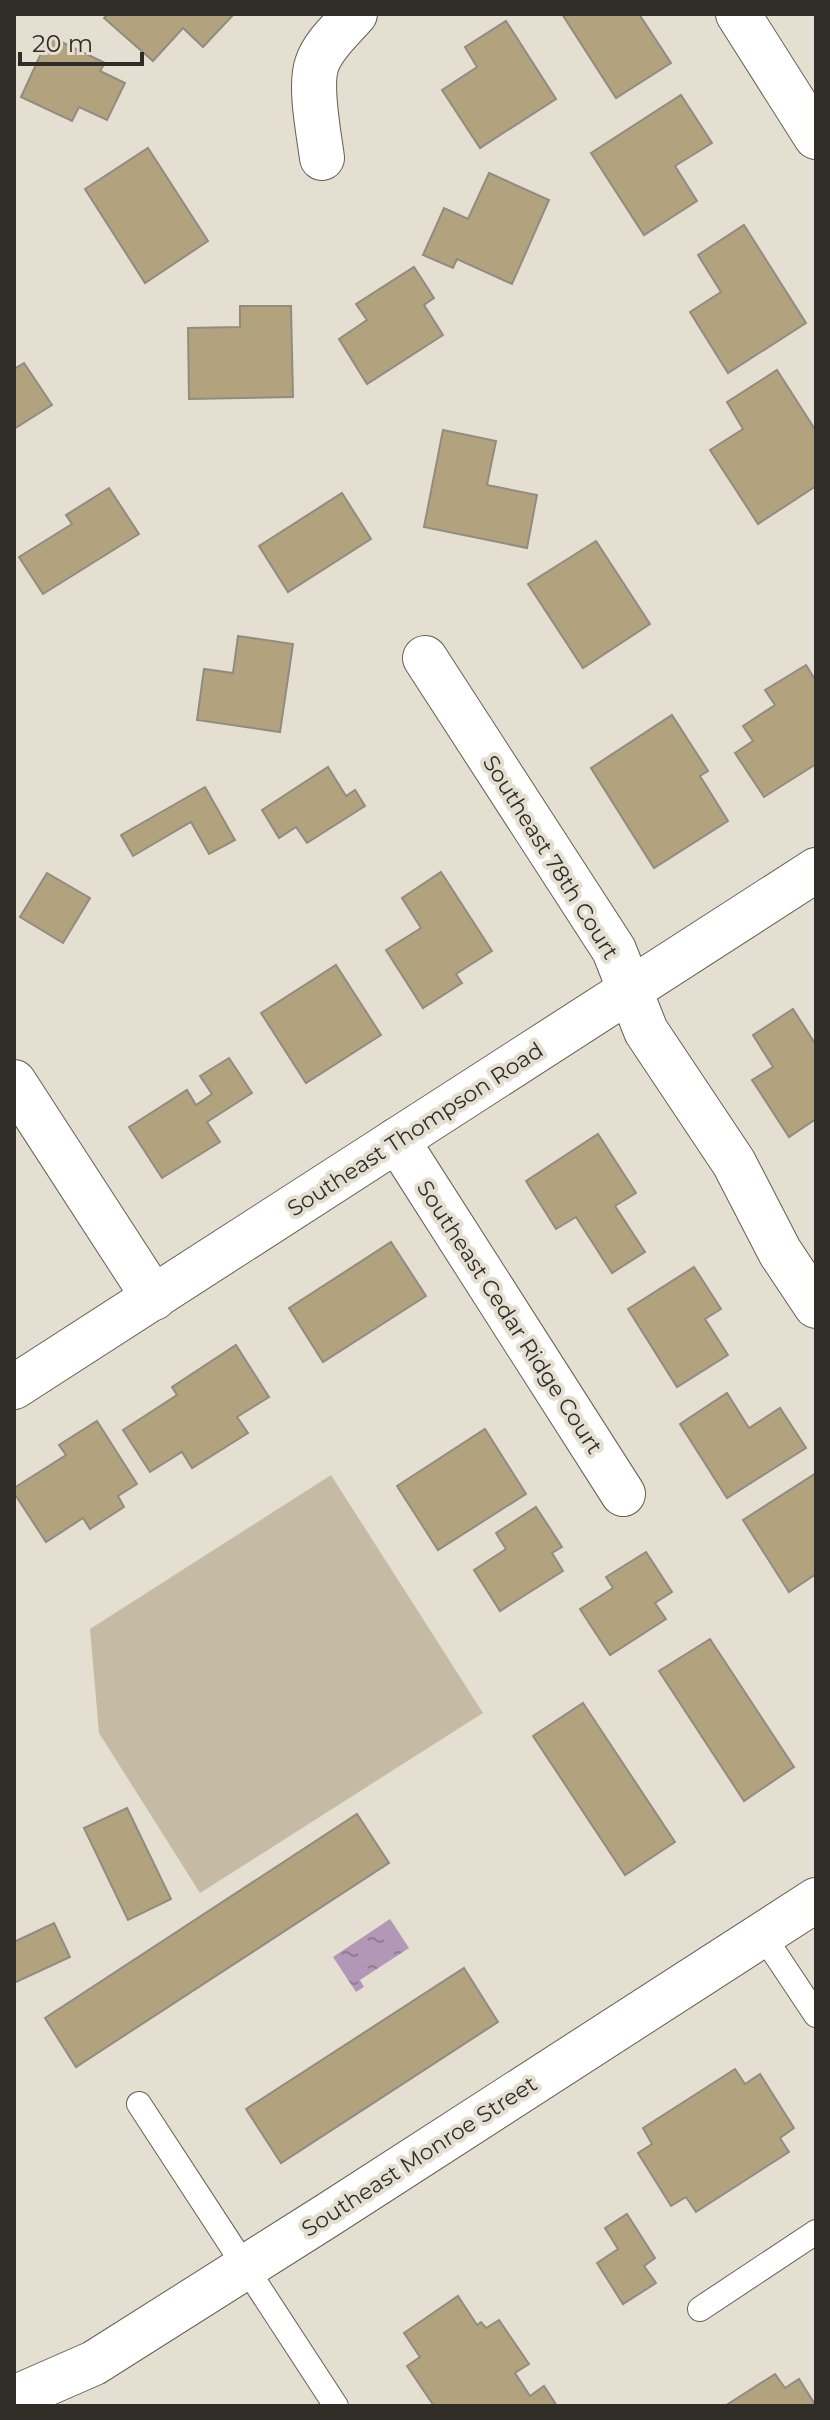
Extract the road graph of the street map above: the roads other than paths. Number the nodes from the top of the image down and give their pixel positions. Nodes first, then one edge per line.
1 (355, 14) edge
2 (738, 14) edge
3 (816, 137) edge
4 (322, 158) dead end
5 (425, 658) dead end
6 (816, 870) edge
7 (629, 990) junction
8 (14, 1082) edge
9 (397, 1140) junction
10 (154, 1298) junction
11 (816, 1306) edge
12 (14, 1387) edge
13 (623, 1494) dead end
14 (816, 1900) edge
15 (762, 1934) junction
16 (816, 2015) edge
17 (139, 2104) dead end
18 (816, 2232) edge
19 (246, 2268) junction
20 (700, 2309) dead end
21 (14, 2398) edge
22 (336, 2406) edge

1 - 4 street
2 - 3 street
5 - 7 street, Southeast 78th Court
6 - 7 street, Southeast Thompson Road
7 - 9 street, Southeast Thompson Road
7 - 11 street, Southeast 78th Court
8 - 10 street
9 - 10 street, Southeast Thompson Road
9 - 13 street, Southeast Cedar Ridge Court
10 - 12 street, Southeast Thompson Road
14 - 15 street, Southeast Monroe Street
15 - 16 lane
15 - 19 street, Southeast Monroe Street
17 - 19 lane
18 - 20 lane
19 - 21 street, Southeast Monroe Street
19 - 22 lane

